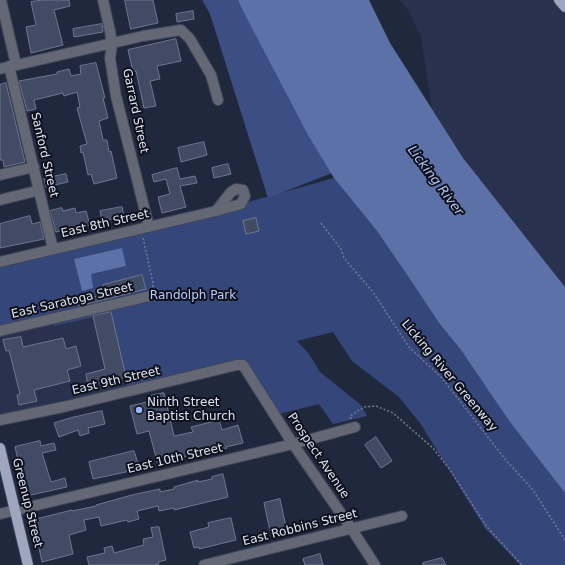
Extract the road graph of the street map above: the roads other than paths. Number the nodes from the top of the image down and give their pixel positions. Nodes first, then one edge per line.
1 (1, 0) edge
2 (103, 0) edge
3 (558, 0) edge
4 (565, 7) edge
5 (112, 44) junction
6 (8, 67) edge
7 (218, 100) dead end
8 (34, 167) junction
9 (0, 175) edge
10 (32, 192) dead end
11 (0, 200) edge
12 (216, 211) dead end
13 (145, 228) junction
14 (52, 249) junction
15 (0, 262) edge
16 (150, 296) road end
17 (0, 331) edge
18 (237, 365) joint
19 (0, 420) edge
20 (355, 427) road end
21 (293, 444) junction
22 (0, 448) edge
23 (15, 510) junction
24 (0, 514) edge
25 (402, 516) dead end
26 (351, 528) junction
27 (28, 565) edge
28 (204, 565) edge
29 (375, 565) edge

1 - 6 street, Sanford Street
2 - 5 street, Garrard Street
3 - 4 main road
5 - 6 street
5 - 7 street
5 - 13 street, Garrard Street
6 - 8 street, Sanford Street
8 - 9 street
8 - 14 street, Sanford Street
10 - 11 street
12 - 13 street, East 8th Street
13 - 14 street, East 8th Street
14 - 15 street, East 8th Street
16 - 17 street, East Saratoga Street
18 - 19 street, East 9th Street
18 - 21 street, Prospect Avenue
20 - 21 street, East 10th Street
21 - 23 street, East 10th Street
21 - 26 street, Prospect Avenue
22 - 23 main road, Greenup Street
23 - 24 street, East 10th Street
23 - 27 main road, Greenup Street
25 - 26 street, East Robbins Street
26 - 28 street, East Robbins Street
26 - 29 street, Prospect Avenue

